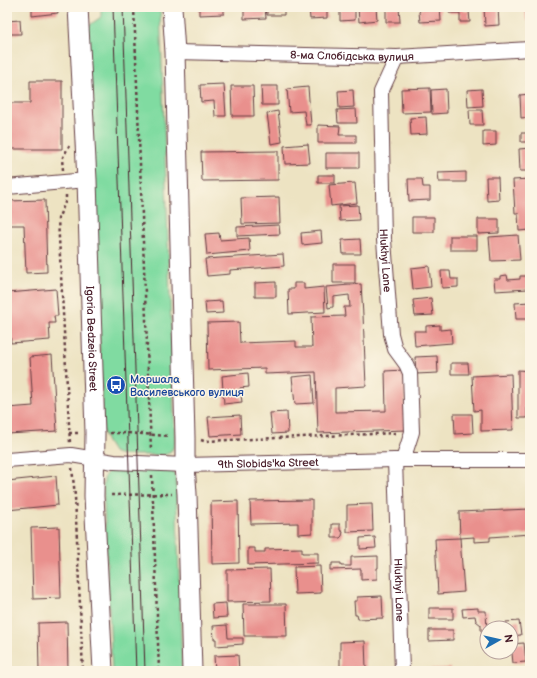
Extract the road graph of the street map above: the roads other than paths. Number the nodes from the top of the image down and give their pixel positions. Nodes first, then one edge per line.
1 (78, 7) edge
2 (172, 7) edge
3 (530, 49) edge
4 (175, 52) junction
5 (397, 56) junction
6 (87, 180) junction
7 (7, 187) edge
8 (95, 458) junction
9 (7, 460) edge
10 (399, 460) junction
11 (530, 460) edge
12 (185, 465) junction
13 (103, 671) edge
14 (192, 671) edge
15 (402, 671) edge

1 - 6 street, Igoria Bedzeia Street
2 - 4 street
3 - 5 street, 8-ма Слобідська вулиця
4 - 5 street, 8-ма Слобідська вулиця
4 - 12 street
5 - 10 street, Hlukhyi Lane
6 - 7 street
6 - 8 street, Igoria Bedzeia Street
8 - 9 street, 9th Slobids'ka Street
8 - 12 street, 9th Slobids'ka Street
8 - 13 street, Igoria Bedzeia Street
10 - 11 street, 9th Slobids'ka Street
10 - 12 street, 9th Slobids'ka Street
10 - 15 street, Hlukhyi Lane
12 - 14 street

